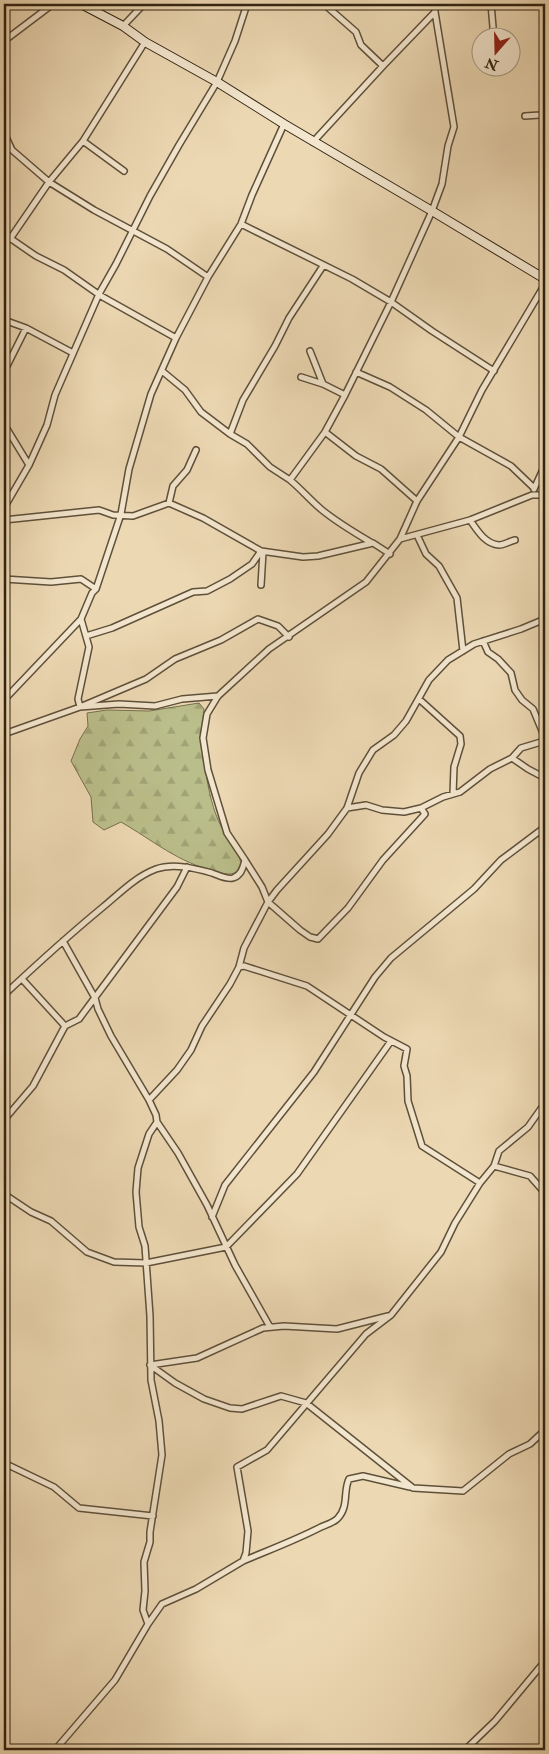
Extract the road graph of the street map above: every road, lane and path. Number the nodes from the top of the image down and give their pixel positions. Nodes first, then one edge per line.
1 (53, 4) edge
2 (81, 4) edge
3 (144, 4) edge
4 (247, 4) edge
5 (324, 4) edge
6 (435, 4) edge
7 (491, 4) edge
8 (436, 12) junction
9 (123, 26) junction
10 (493, 28) edge
11 (4, 41) edge
12 (145, 42) junction
13 (382, 66) junction
14 (217, 82) junction
15 (545, 113) edge
16 (525, 116) dead end
17 (284, 124) junction
18 (4, 133) edge
19 (83, 141) junction
20 (313, 142) junction
21 (124, 171) dead end
22 (49, 182) junction
23 (432, 211) junction
24 (240, 224) junction
25 (132, 231) junction
26 (4, 234) edge
27 (10, 239) junction
28 (323, 266) junction
29 (208, 277) junction
30 (545, 280) edge
31 (545, 284) edge
32 (99, 294) junction
33 (391, 302) junction
34 (4, 320) edge
35 (26, 328) junction
36 (176, 338) junction
37 (310, 351) dead end
38 (73, 353) junction
39 (494, 370) junction
40 (162, 371) junction
41 (4, 372) edge
42 (356, 372) junction
43 (301, 377) dead end
44 (323, 384) junction
45 (345, 395) junction
46 (4, 424) edge
47 (325, 432) junction
48 (230, 434) junction
49 (459, 437) junction
50 (196, 450) dead end
51 (29, 465) junction
52 (545, 465) edge
53 (290, 480) junction
54 (534, 488) junction
55 (532, 495) junction
56 (545, 495) edge
57 (417, 501) junction
58 (169, 503) junction
59 (4, 508) edge
60 (121, 514) junction
61 (4, 520) edge
62 (470, 520) junction
63 (417, 535) junction
64 (400, 539) junction
65 (515, 540) dead end
66 (373, 543) junction
67 (262, 552) junction
68 (390, 554) junction
69 (4, 579) edge
70 (261, 585) dead end
71 (96, 589) junction
72 (545, 619) edge
73 (81, 620) junction
74 (86, 636) junction
75 (289, 637) junction
76 (482, 641) junction
77 (463, 651) junction
78 (218, 696) junction
79 (419, 699) junction
80 (4, 700) edge
81 (80, 706) junction
82 (4, 733) edge
83 (512, 758) junction
84 (545, 778) edge
85 (453, 794) junction
86 (347, 808) junction
87 (421, 808) junction
88 (545, 828) edge
89 (245, 860) junction
90 (187, 867) junction
91 (268, 902) junction
92 (63, 941) junction
93 (239, 967) junction
94 (22, 979) junction
95 (4, 995) edge
96 (95, 998) junction
97 (351, 1014) junction
98 (65, 1026) junction
99 (391, 1041) junction
100 (148, 1100) junction
101 (545, 1103) edge
102 (4, 1120) edge
103 (157, 1122) junction
104 (494, 1166) junction
105 (480, 1183) junction
106 (545, 1193) edge
107 (4, 1194) edge
108 (212, 1217) junction
109 (226, 1247) junction
110 (146, 1264) junction
111 (391, 1315) junction
112 (270, 1328) junction
113 (150, 1365) junction
114 (306, 1404) junction
115 (545, 1430) edge
116 (4, 1463) edge
117 (413, 1488) junction
118 (152, 1516) junction
119 (243, 1561) junction
120 (148, 1624) junction
121 (545, 1661) edge
122 (55, 1750) edge
123 (465, 1750) edge

1 - 11 street
2 - 9 street
3 - 9 street
4 - 14 street
5 - 13 street
6 - 8 street
7 - 10 street
8 - 13 street
8 - 23 street
9 - 12 street
12 - 14 street
12 - 19 street
13 - 20 street
14 - 17 street
14 - 25 street
15 - 16 street
17 - 20 street
17 - 24 street
18 - 22 street
19 - 21 street
19 - 22 street
20 - 23 street
22 - 25 street
22 - 27 street
23 - 30 street
23 - 33 street
24 - 28 street
24 - 29 street
25 - 29 street
25 - 32 street
26 - 27 street
27 - 32 street
28 - 33 street
28 - 48 street
29 - 36 street
31 - 39 street
32 - 36 street
32 - 38 street
33 - 39 street
33 - 42 street
34 - 35 street
35 - 38 street
35 - 41 street
36 - 40 street
37 - 44 street
38 - 51 street
39 - 49 street
40 - 48 street
40 - 60 street
42 - 45 street
42 - 49 street
43 - 44 street
44 - 45 street
45 - 47 street
46 - 51 street
47 - 53 street
47 - 57 street
48 - 53 street
49 - 54 street
49 - 57 street
50 - 58 street
51 - 59 street
52 - 54 street
53 - 66 street
54 - 55 street
55 - 56 street
55 - 62 street
57 - 64 street
58 - 60 street
58 - 67 street
60 - 61 street
60 - 71 street
62 - 63 street
62 - 65 street
63 - 64 street
63 - 77 street
64 - 68 street
66 - 67 street
66 - 68 street
67 - 70 street
67 - 74 street
68 - 75 street
69 - 71 street
71 - 73 street
72 - 76 street
73 - 74 street
73 - 80 street
74 - 81 street
75 - 78 street
75 - 81 street
76 - 77 street
76 - 83 street
77 - 79 street
78 - 81 street
78 - 89 street
79 - 85 street
79 - 86 street
81 - 82 street
83 - 84 street
83 - 85 street
85 - 87 street
86 - 87 street
86 - 91 street
87 - 91 street
88 - 97 street
89 - 90 street
89 - 91 street
90 - 92 street
90 - 96 street
91 - 93 street
92 - 94 street
92 - 96 street
93 - 97 street
93 - 100 street
94 - 95 street
94 - 98 street
96 - 98 street
96 - 100 street
97 - 99 street
97 - 108 street
98 - 102 street
99 - 105 street
99 - 109 street
100 - 103 street
101 - 104 street
103 - 108 street
103 - 110 street
104 - 105 street
104 - 106 street
105 - 111 street
107 - 110 street
108 - 109 street
109 - 110 street
109 - 112 street
110 - 113 street
111 - 112 street
111 - 114 street
112 - 113 street
113 - 114 street
113 - 118 street
114 - 117 street
114 - 119 street
115 - 117 street
116 - 118 street
117 - 119 street
118 - 120 street
119 - 120 street
120 - 122 street
121 - 123 street

